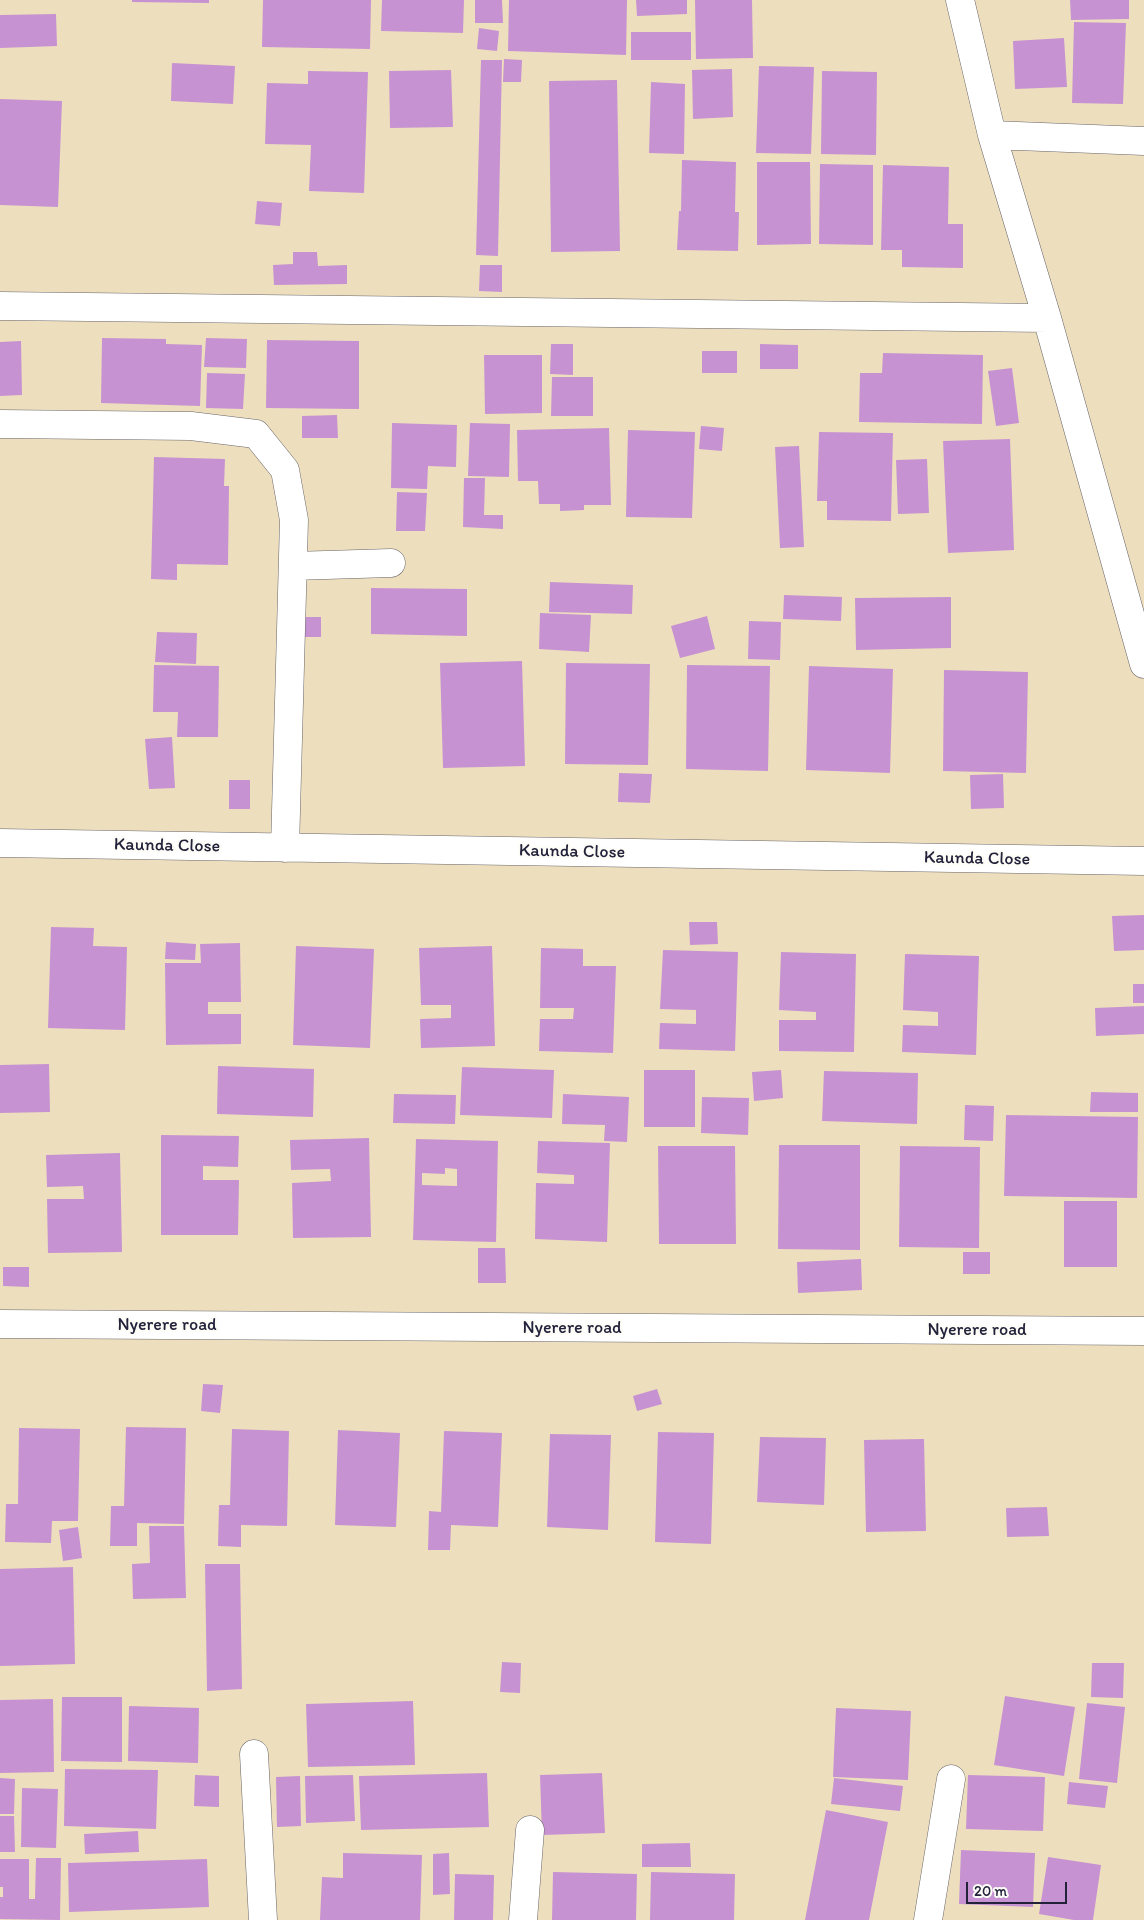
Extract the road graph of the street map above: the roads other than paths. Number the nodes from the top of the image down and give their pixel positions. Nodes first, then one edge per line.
1 (960, 0) edge
2 (992, 135) junction
3 (1144, 140) edge
4 (0, 306) edge
5 (1047, 318) junction
6 (0, 424) edge
7 (391, 563) dead end
8 (293, 566) junction
9 (1144, 664) edge
10 (0, 843) edge
11 (286, 848) junction
12 (1144, 861) edge
13 (0, 1324) edge
14 (1144, 1331) edge
15 (254, 1754) dead end
16 (951, 1779) dead end
17 (530, 1830) dead end
18 (263, 1920) edge
19 (523, 1920) edge
20 (928, 1920) edge

1 - 2 street
2 - 3 street
2 - 5 street
4 - 5 street
5 - 9 street
6 - 8 street
7 - 8 street
8 - 11 street
10 - 11 street, Kaunda Close
11 - 12 street, Kaunda Close
13 - 14 street, Nyerere road
15 - 18 street
16 - 20 street
17 - 19 street

